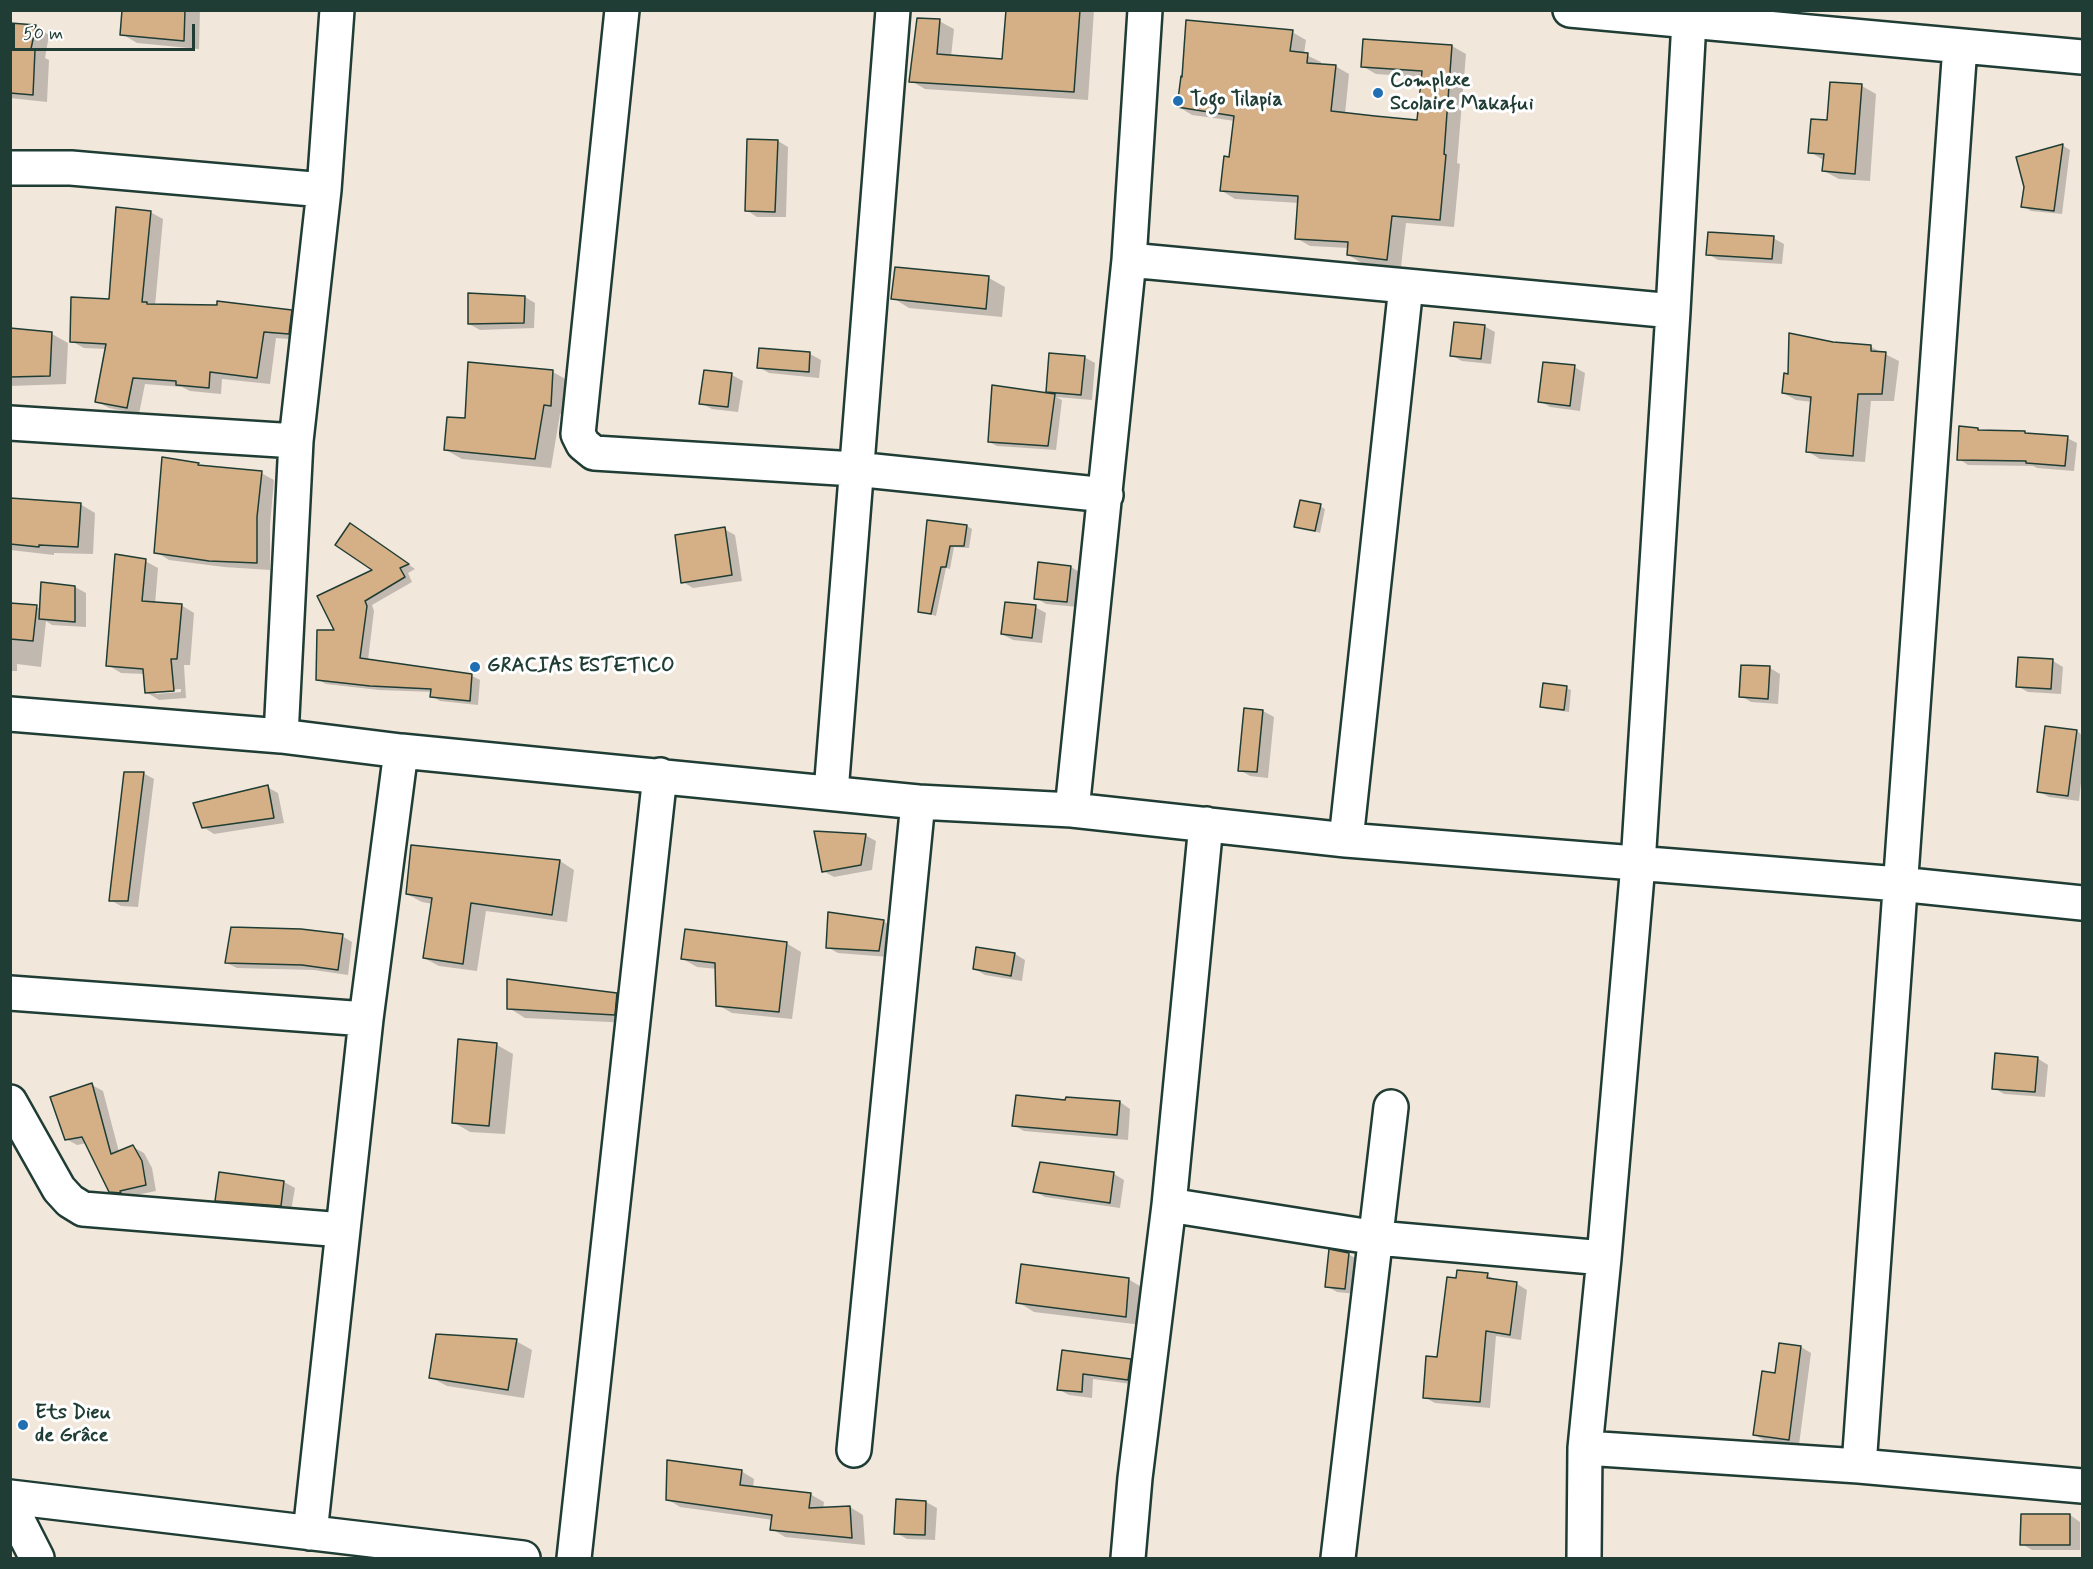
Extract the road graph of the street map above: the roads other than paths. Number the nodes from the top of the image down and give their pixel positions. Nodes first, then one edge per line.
1 (338, 10) edge
2 (622, 10) edge
3 (892, 10) edge
4 (1145, 10) edge
5 (1570, 10) edge
6 (1689, 21) junction
7 (1960, 46) junction
8 (2082, 57) edge
9 (10, 168) edge
10 (324, 190) junction
11 (1129, 260) junction
12 (1406, 286) junction
13 (1673, 311) junction
14 (10, 423) edge
15 (296, 441) junction
16 (855, 469) junction
17 (1106, 495) junction
18 (10, 714) edge
19 (280, 736) junction
20 (401, 751) junction
21 (660, 775) junction
22 (831, 792) junction
23 (918, 802) junction
24 (1072, 810) junction
25 (1206, 824) junction
26 (1346, 840) junction
27 (1638, 864) junction
28 (1899, 884) junction
29 (2082, 903) edge
30 (10, 993) edge
31 (366, 1019) junction
32 (10, 1102) edge
33 (1391, 1107) dead end
34 (1169, 1205) junction
35 (343, 1230) junction
36 (1377, 1238) junction
37 (1604, 1258) junction
38 (1586, 1448) junction
39 (854, 1450) dead end
40 (1859, 1466) junction
41 (2082, 1486) edge
42 (10, 1497) edge
43 (10, 1504) edge
44 (310, 1533) junction
45 (363, 1548) edge
46 (37, 1558) edge
47 (523, 1558) edge
48 (574, 1558) edge
49 (1128, 1558) edge
50 (1338, 1558) edge
51 (1584, 1558) edge

1 - 10 street
2 - 16 street
3 - 16 street
4 - 11 street
5 - 6 street
6 - 7 street
6 - 13 street
7 - 8 street
7 - 28 street
9 - 10 street
10 - 15 street
11 - 12 street
11 - 17 street
12 - 13 street
12 - 26 street
13 - 27 street
14 - 15 street
15 - 19 street
16 - 17 street
16 - 22 street
17 - 24 street
18 - 19 street
19 - 20 street
20 - 21 street
20 - 31 street
21 - 22 street
21 - 48 street
22 - 23 street
23 - 24 street
23 - 39 street
24 - 25 street
25 - 26 street
25 - 34 street
26 - 27 street
27 - 28 street
27 - 37 street
28 - 29 street
28 - 40 street
30 - 31 street
31 - 35 street
32 - 35 street
33 - 36 street
34 - 36 street
34 - 49 street
35 - 44 street
36 - 37 street
36 - 50 street
37 - 38 street
38 - 40 street
38 - 51 street
40 - 41 street
42 - 44 street
43 - 46 street
44 - 45 street
45 - 47 street

